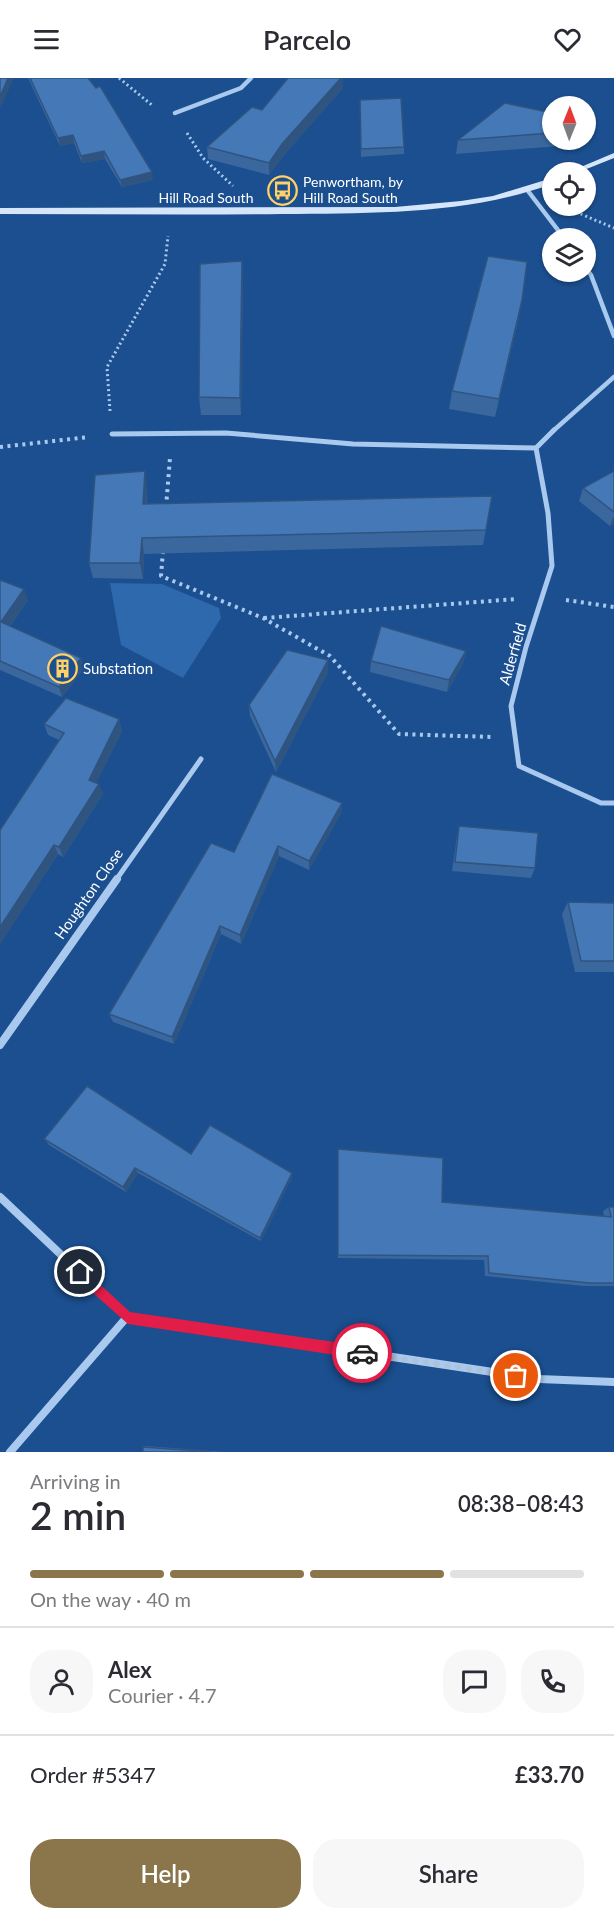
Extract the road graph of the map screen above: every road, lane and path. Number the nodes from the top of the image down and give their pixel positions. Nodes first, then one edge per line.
1 (119, 78) edge
2 (251, 78) edge
3 (175, 113) junction
4 (614, 155) edge
5 (596, 162) edge
6 (542, 185) edge
7 (528, 191) junction
8 (0, 211) edge
9 (170, 211) junction
10 (261, 211) junction
11 (586, 216) edge
12 (556, 228) edge
13 (614, 228) edge
14 (594, 282) edge
15 (614, 336) edge
16 (614, 377) edge
17 (172, 433) junction
18 (112, 434) junction
19 (0, 447) edge
20 (536, 448) junction
21 (166, 516) edge
22 (164, 540) edge
23 (542, 597) junction
24 (614, 607) edge
25 (263, 618) junction
26 (515, 738) junction
27 (201, 759) dead end
28 (614, 803) edge
29 (0, 1045) edge
30 (0, 1197) edge
31 (128, 1317) junction
32 (614, 1382) edge
33 (10, 1452) edge

1 - 3 path
2 - 3 street
3 - 10 path
4 - 5 street
6 - 7 street, Hill Road South
7 - 10 street, Hill Road South
7 - 12 street
8 - 9 street, Hill Road South
9 - 10 street, Hill Road South
9 - 18 path
11 - 13 path
14 - 15 street
16 - 20 street
17 - 18 street
17 - 20 street
17 - 21 path
18 - 19 path
20 - 23 street, Alderfield
22 - 25 path
23 - 24 path
23 - 25 path
23 - 26 street, Alderfield
25 - 26 path
26 - 28 street, Alderfield
27 - 29 street, Houghton Close
30 - 31 street
31 - 32 street
31 - 33 street

